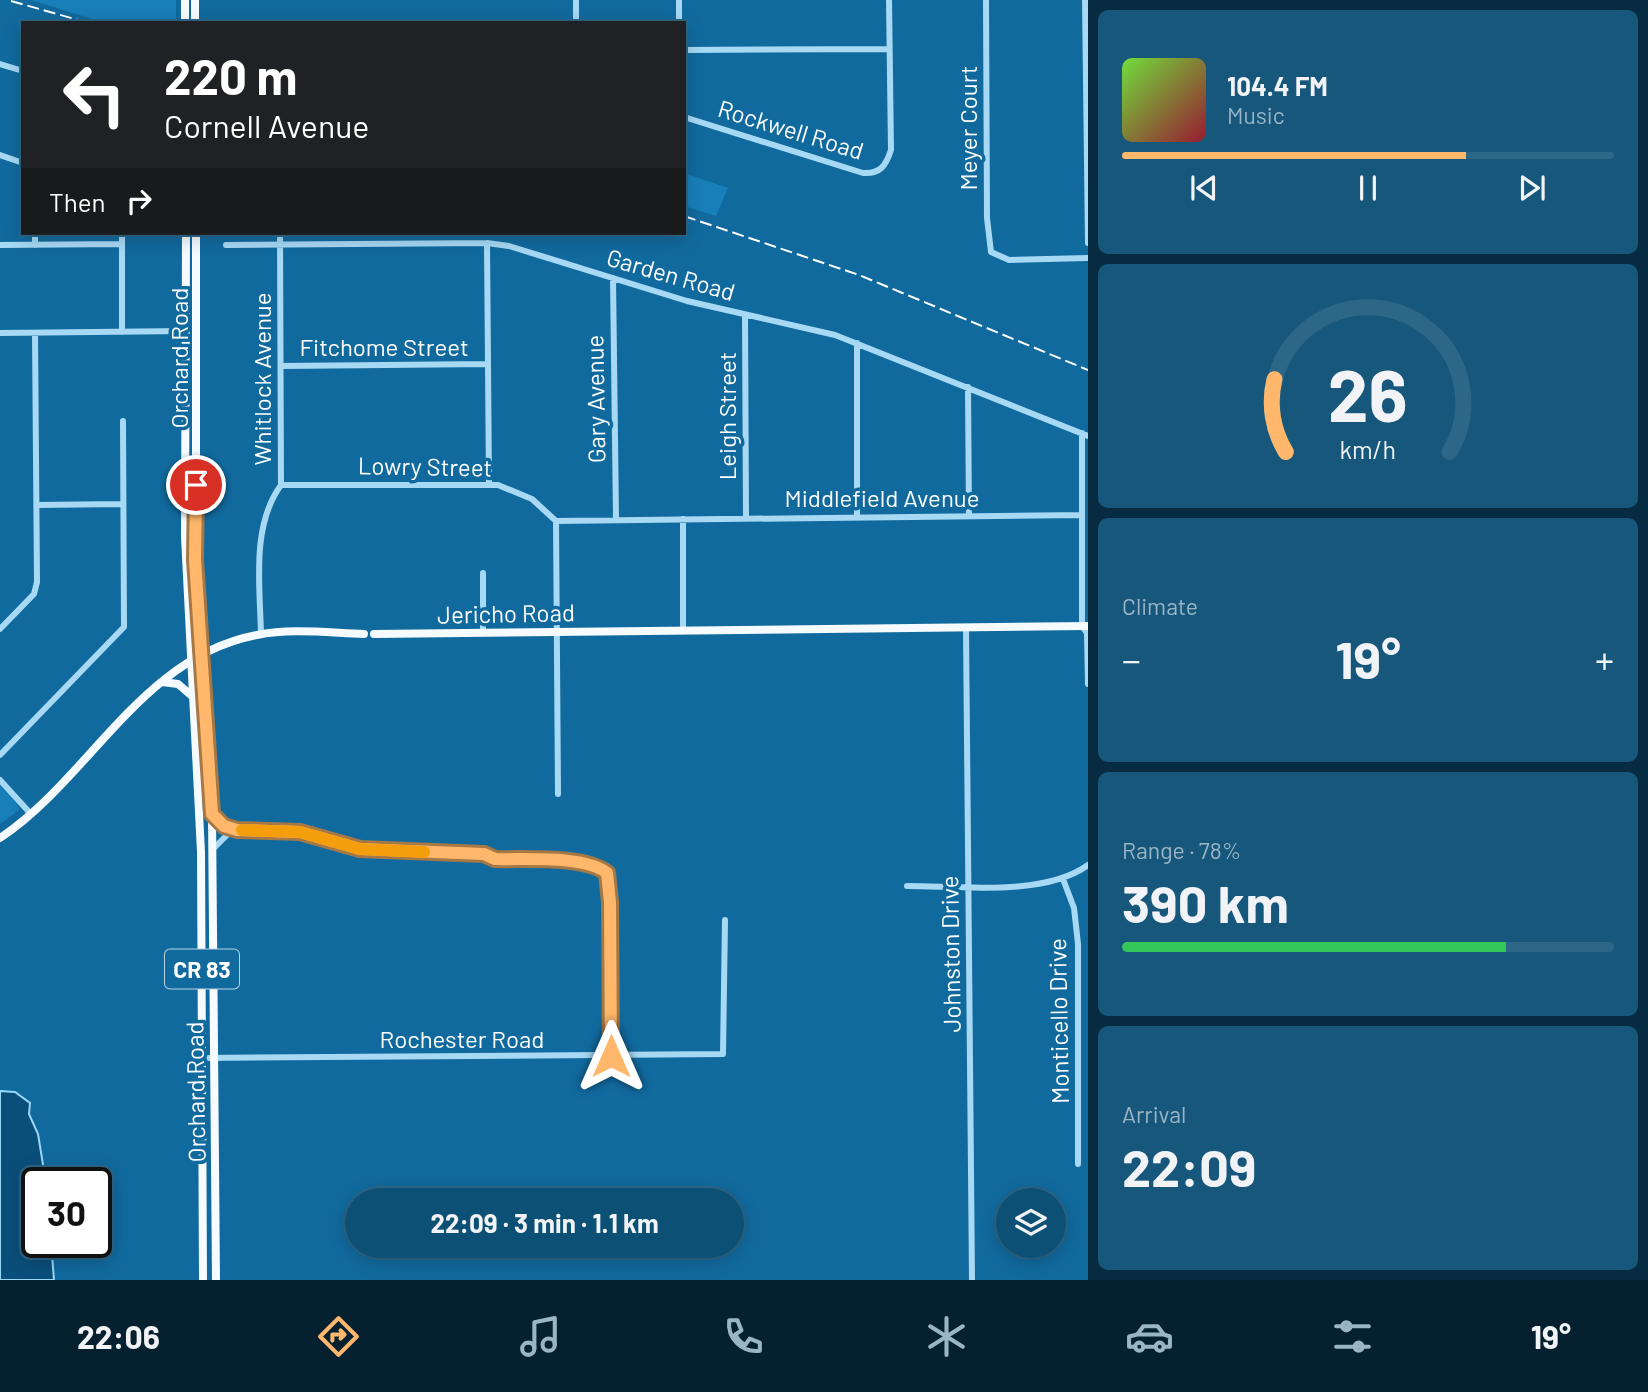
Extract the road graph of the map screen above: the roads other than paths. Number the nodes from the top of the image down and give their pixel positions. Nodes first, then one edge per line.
1 (185, 0) edge
2 (195, 0) edge
3 (576, 0) edge
4 (679, 0) edge
5 (889, 0) edge
6 (985, 0) edge
7 (1085, 0) edge
8 (185, 21) edge
9 (195, 21) edge
10 (576, 21) edge
11 (679, 21) edge
12 (890, 49) junction
13 (686, 50) edge
14 (0, 64) edge
15 (21, 70) edge
16 (686, 118) edge
17 (0, 155) edge
18 (21, 162) edge
19 (35, 235) edge
20 (122, 235) edge
21 (186, 235) edge
22 (196, 235) edge
23 (280, 235) edge
24 (402, 235) edge
25 (487, 243) junction
26 (1088, 243) edge
27 (122, 244) junction
28 (402, 244) junction
29 (0, 245) edge
30 (35, 245) junction
31 (226, 245) dead end
32 (280, 245) junction
33 (1088, 258) edge
34 (613, 278) junction
35 (745, 315) junction
36 (186, 331) junction
37 (122, 332) junction
38 (0, 333) edge
39 (35, 333) junction
40 (857, 343) junction
41 (488, 364) junction
42 (281, 366) junction
43 (968, 387) junction
44 (123, 421) dead end
45 (1085, 434) edge
46 (489, 484) junction
47 (281, 485) junction
48 (123, 504) junction
49 (37, 505) junction
50 (1081, 515) junction
51 (969, 516) junction
52 (746, 517) junction
53 (857, 517) junction
54 (616, 519) junction
55 (683, 519) junction
56 (556, 521) junction
57 (483, 573) dead end
58 (1085, 626) edge
59 (0, 629) edge
60 (966, 629) junction
61 (683, 631) junction
62 (556, 632) junction
63 (483, 633) junction
64 (261, 634) junction
65 (364, 634) joint
66 (374, 634) joint
67 (202, 653) junction
68 (190, 658) junction
69 (162, 682) junction
70 (1088, 684) edge
71 (193, 697) junction
72 (0, 755) edge
73 (0, 780) edge
74 (558, 794) dead end
75 (30, 813) junction
76 (212, 814) junction
77 (237, 830) junction
78 (0, 838) edge
79 (213, 849) junction
80 (1088, 865) edge
81 (1063, 879) junction
82 (907, 886) dead end
83 (968, 886) junction
84 (725, 920) dead end
85 (1078, 944) junction
86 (1088, 944) edge
87 (1078, 1037) junction
88 (1088, 1038) edge
89 (611, 1056) junction
90 (202, 1058) junction
91 (214, 1058) junction
92 (1078, 1127) junction
93 (1088, 1127) edge
94 (1078, 1164) dead end
95 (203, 1280) edge
96 (216, 1280) edge
97 (972, 1280) edge

1 - 8 main road
2 - 9 main road
3 - 10 street
4 - 11 street
5 - 12 street, Rockwell Road
6 - 33 street, Meyer Court
7 - 26 street
12 - 13 street
12 - 16 street, Rockwell Road
14 - 15 street
17 - 18 street
19 - 30 street
20 - 27 street
21 - 36 main road, Orchard Road / CR 83
22 - 67 main road, Orchard Road / CR 83
23 - 32 street, Whitlock Avenue
24 - 28 street
25 - 28 street, Garden Road
25 - 34 street, Garden Road
25 - 41 street
27 - 30 street
27 - 37 street
28 - 32 street, Garden Road
29 - 30 street
31 - 32 street, Garden Road
32 - 42 street, Whitlock Avenue
34 - 35 street, Garden Road
34 - 54 street, Gary Avenue
35 - 40 street, Garden Road
35 - 52 street, Leigh Street
36 - 37 street
36 - 68 main road, Orchard Road / CR 83
37 - 39 street
38 - 39 street
39 - 49 street
40 - 43 street, Garden Road
40 - 53 street
41 - 42 street, Fitchome Street
41 - 46 street
42 - 47 street, Whitlock Avenue
43 - 45 street, Garden Road
43 - 51 street
44 - 48 street
45 - 50 street
46 - 47 street, Lowry Street
46 - 56 street, Lowry Street
47 - 64 street, Whitlock Avenue
48 - 49 street
48 - 72 street
49 - 59 street
50 - 51 street, Middlefield Avenue
50 - 58 street
51 - 53 street, Middlefield Avenue
52 - 53 street, Middlefield Avenue
52 - 55 street, Middlefield Avenue
54 - 55 street
54 - 56 street
55 - 61 street
56 - 62 street
57 - 63 street
58 - 60 main road, Jericho Road
58 - 70 street
60 - 61 main road, Jericho Road
60 - 83 street, Johnston Drive
61 - 62 main road, Jericho Road
62 - 63 main road, Jericho Road
62 - 74 street
63 - 66 main road, Jericho Road
64 - 65 main road, Jericho Road
64 - 67 main road, Jericho Road
65 - 66 street, Jericho Road
67 - 68 main road, Jericho Road
67 - 76 main road, Orchard Road / CR 83
68 - 69 main road, Jericho Road
68 - 71 main road, Orchard Road / CR 83
69 - 71 main road
69 - 75 main road, Jericho Road
71 - 90 main road, Orchard Road / CR 83
73 - 75 street
75 - 78 main road, Jericho Road
76 - 77 street
76 - 79 main road, Orchard Road / CR 83
77 - 79 street
77 - 89 street
79 - 91 main road, Orchard Road / CR 83
80 - 81 street
81 - 83 street
81 - 85 street, Monticello Drive
82 - 83 street
83 - 97 street, Johnston Drive
84 - 89 street, Rochester Road
85 - 86 street
85 - 87 street, Monticello Drive
87 - 88 street
87 - 92 street, Monticello Drive
89 - 91 street, Rochester Road
90 - 91 street, Rochester Road
90 - 95 main road, Orchard Road / CR 83
91 - 96 main road, Orchard Road / CR 83
92 - 93 street
92 - 94 street, Monticello Drive

